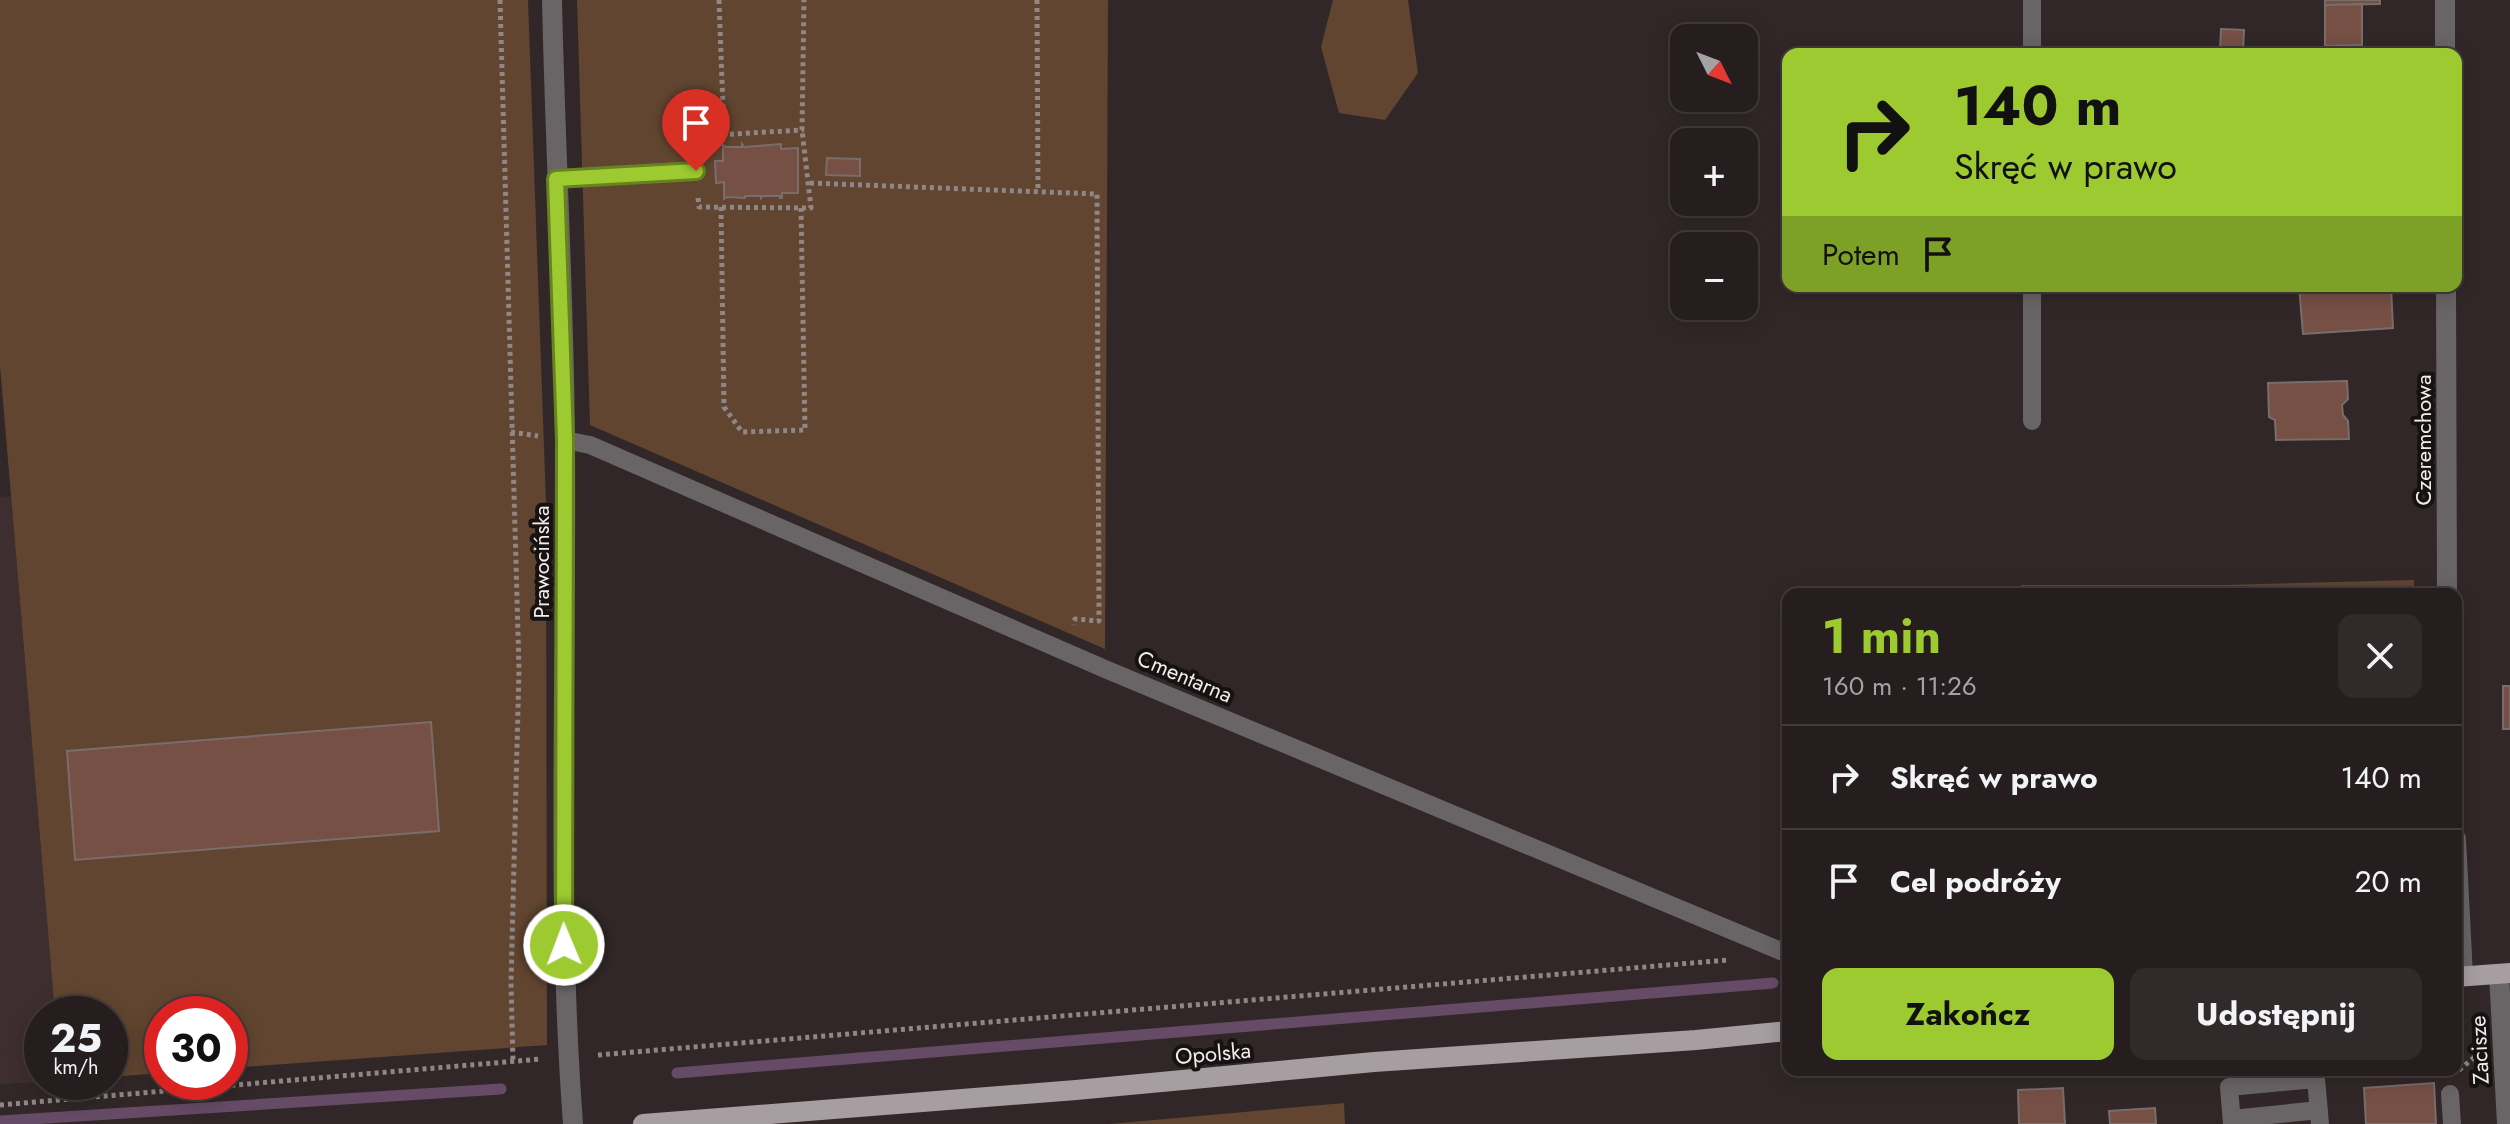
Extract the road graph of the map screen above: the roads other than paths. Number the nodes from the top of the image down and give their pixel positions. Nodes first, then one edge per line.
1 (552, 0) edge
2 (2032, 0) edge
3 (2445, 0) edge
4 (2032, 48) edge
5 (2445, 48) edge
6 (696, 171) road end
7 (556, 179) junction
8 (2032, 292) edge
9 (2446, 292) edge
10 (2032, 421) dead end
11 (565, 440) junction
12 (2447, 588) edge
13 (1782, 951) edge
14 (2504, 974) edge
15 (2462, 976) edge
16 (1782, 1031) edge
17 (2309, 1076) edge
18 (2316, 1076) edge
19 (2450, 1094) dead end
20 (2320, 1117) edge
21 (2232, 1122) edge
22 (573, 1124) edge
23 (643, 1124) edge
24 (2452, 1124) edge
25 (2507, 1124) edge

1 - 7 street, Prawocińska
2 - 4 lane
3 - 5 street
6 - 7 lane
7 - 11 street, Prawocińska
8 - 10 lane
9 - 12 street, Czeremchowa
11 - 13 lane, Cmentarna
11 - 22 street, Prawocińska
14 - 15 main road
14 - 25 street, Zacisze
16 - 23 main road, Opolska
17 - 21 lane
18 - 20 lane
19 - 24 lane
20 - 21 lane

